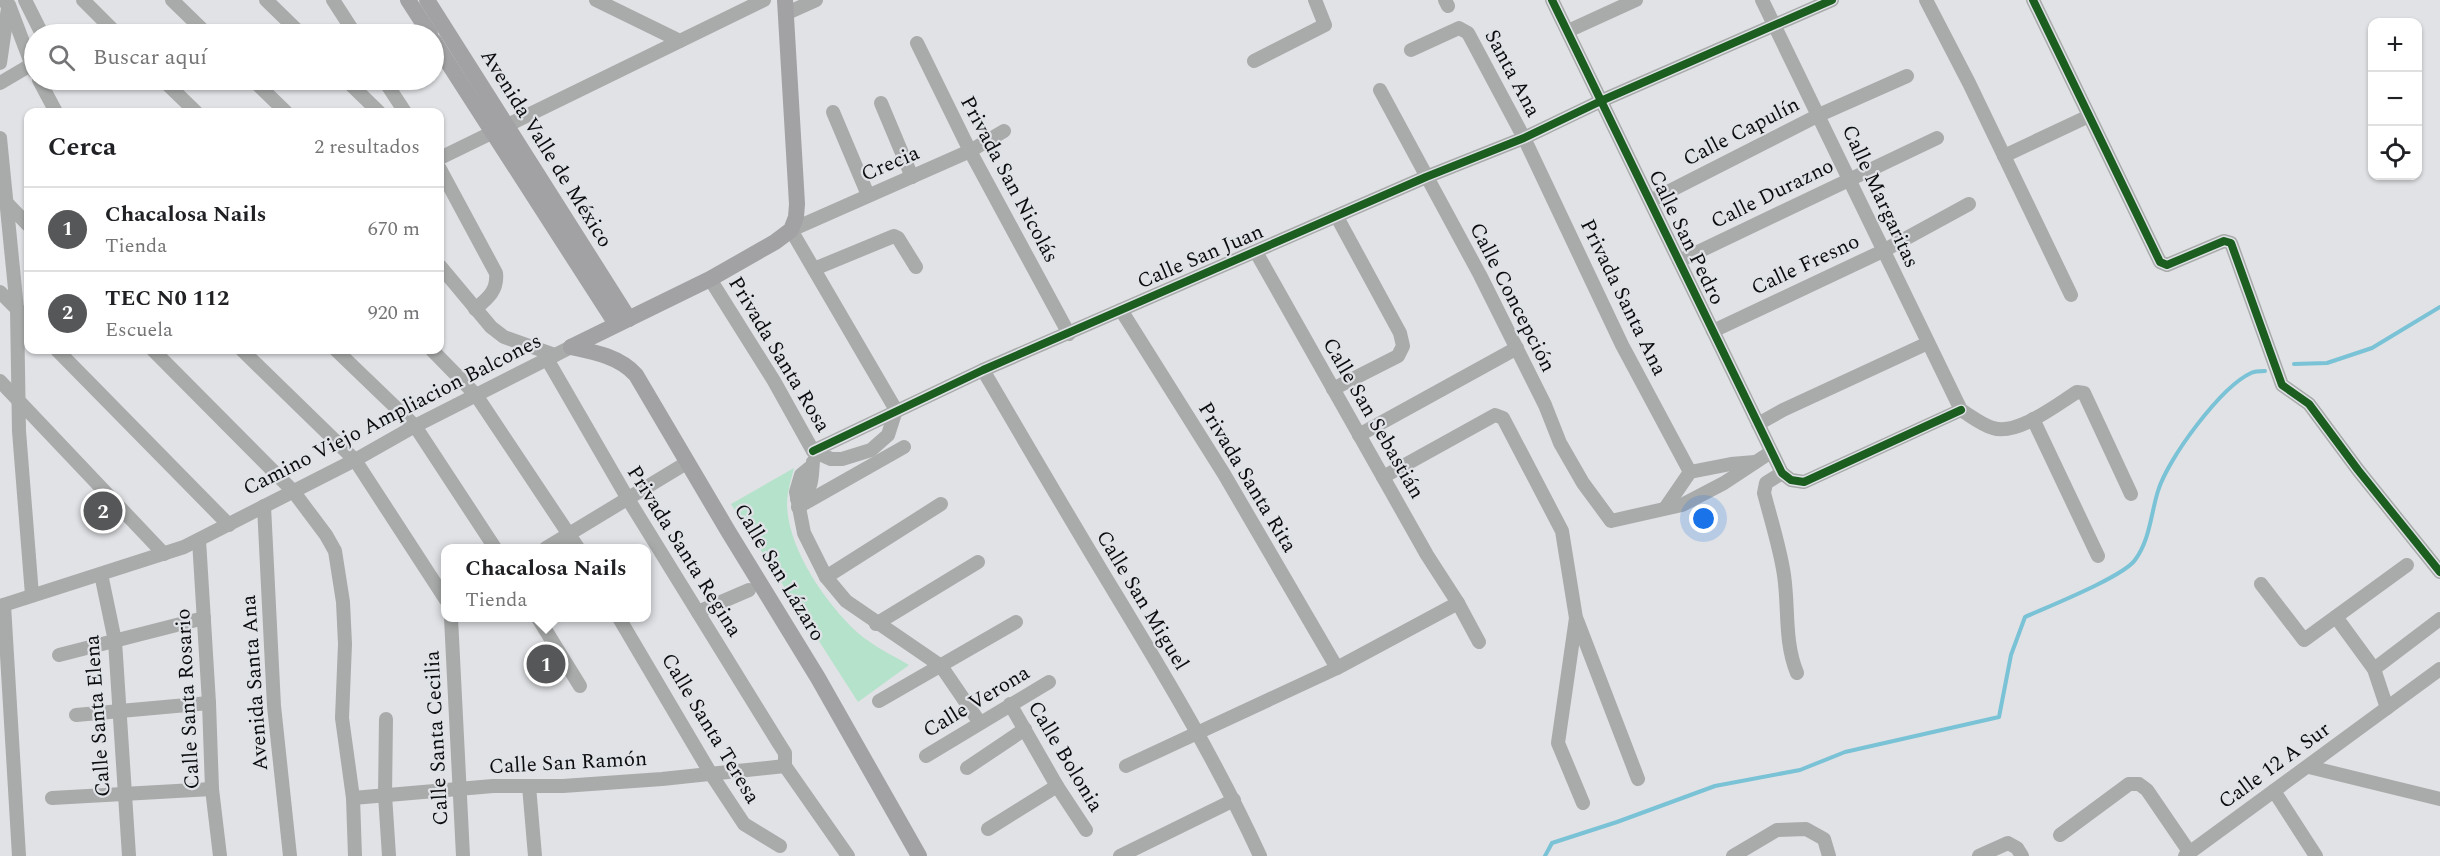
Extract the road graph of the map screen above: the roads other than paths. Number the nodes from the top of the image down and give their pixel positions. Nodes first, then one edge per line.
1 (25, 0) edge
2 (83, 0) edge
3 (172, 0) edge
4 (266, 0) edge
5 (333, 0) edge
6 (408, 0) edge
7 (427, 0) edge
8 (596, 0) edge
9 (764, 0) edge
10 (816, 0) edge
11 (1315, 0) edge
12 (1552, 0) edge
13 (1636, 0) edge
14 (1762, 0) edge
15 (1832, 0) edge
16 (1926, 0) edge
17 (2033, 0) edge
18 (8, 2) edge
19 (786, 7) edge
20 (37, 24) edge
21 (107, 24) edge
22 (197, 24) edge
23 (291, 24) edge
24 (349, 24) edge
25 (424, 24) edge
26 (440, 24) edge
27 (1775, 26) junction
28 (444, 31) edge
29 (1568, 31) junction
30 (680, 41) junction
31 (24, 42) edge
32 (917, 43) dead end
33 (1411, 50) dead end
34 (444, 55) edge
35 (1254, 61) dead end
36 (0, 63) edge
37 (24, 72) edge
38 (1907, 76) dead end
39 (0, 83) edge
40 (44, 90) edge
41 (172, 90) edge
42 (263, 90) edge
43 (356, 90) edge
44 (391, 90) edge
45 (1380, 90) dead end
46 (1602, 100) junction
47 (881, 103) dead end
48 (54, 108) edge
49 (191, 108) edge
50 (282, 108) edge
51 (375, 108) edge
52 (402, 108) edge
53 (833, 112) dead end
54 (1819, 115) junction
55 (2089, 116) junction
56 (499, 131) junction
57 (1004, 131) dead end
58 (0, 138) edge
59 (1524, 138) junction
60 (1937, 138) dead end
61 (970, 151) junction
62 (444, 156) edge
63 (2004, 156) junction
64 (444, 176) edge
65 (912, 177) junction
66 (1426, 177) junction
67 (1851, 178) junction
68 (868, 195) junction
69 (3, 199) edge
70 (1650, 201) junction
71 (1969, 204) dead end
72 (1337, 217) junction
73 (24, 221) edge
74 (790, 230) junction
75 (1883, 251) junction
76 (1256, 252) junction
77 (1679, 261) junction
78 (916, 267) dead end
79 (814, 269) junction
80 (444, 274) edge
81 (710, 279) junction
82 (0, 292) edge
83 (2071, 295) dead end
84 (17, 309) junction
85 (475, 309) junction
86 (1121, 310) junction
87 (24, 316) edge
88 (623, 321) junction
89 (1713, 331) junction
90 (1069, 334) junction
91 (1928, 342) junction
92 (571, 347) junction
93 (1517, 348) junction
94 (61, 354) edge
95 (157, 354) edge
96 (246, 354) edge
97 (340, 354) edge
98 (436, 354) edge
99 (551, 357) junction
100 (983, 370) junction
101 (0, 381) edge
102 (1333, 389) junction
103 (476, 395) junction
104 (19, 401) junction
105 (896, 410) junction
106 (1961, 410) junction
107 (2033, 419) junction
108 (1758, 424) junction
109 (415, 426) junction
110 (1359, 435) junction
111 (904, 447) dead end
112 (813, 451) junction
113 (1772, 452) junction
114 (355, 460) junction
115 (688, 462) junction
116 (1759, 462) junction
117 (1690, 471) junction
118 (1782, 473) junction
119 (1383, 477) junction
120 (1724, 483) junction
121 (293, 491) junction
122 (2132, 494) dead end
123 (628, 500) junction
124 (797, 503) junction
125 (941, 504) dead end
126 (264, 506) junction
127 (1666, 507) junction
128 (229, 525) junction
129 (569, 534) junction
130 (199, 540) junction
131 (492, 544) edge
132 (554, 544) edge
133 (575, 544) edge
134 (164, 554) junction
135 (2098, 556) dead end
136 (978, 562) dead end
137 (2407, 565) dead end
138 (2440, 572) edge
139 (101, 574) junction
140 (826, 577) junction
141 (2261, 584) dead end
142 (749, 590) dead end
143 (441, 592) edge
144 (32, 595) junction
145 (1458, 603) junction
146 (2, 606) edge
147 (698, 612) junction
148 (2336, 617) junction
149 (204, 618) junction
150 (1576, 618) junction
151 (2440, 619) edge
152 (451, 622) edge
153 (540, 622) edge
154 (621, 622) edge
155 (1016, 622) dead end
156 (876, 624) junction
157 (115, 641) junction
158 (1479, 642) dead end
159 (59, 655) dead end
160 (941, 666) junction
161 (1337, 669) junction
162 (2374, 669) junction
163 (2440, 669) edge
164 (1797, 673) dead end
165 (1048, 681) dead end
166 (580, 686) dead end
167 (879, 701) dead end
168 (209, 703) junction
169 (1010, 704) junction
170 (2386, 708) junction
171 (120, 710) junction
172 (76, 715) dead end
173 (386, 719) dead end
174 (980, 723) junction
175 (1025, 729) junction
176 (1199, 733) junction
177 (926, 756) dead end
178 (785, 765) junction
179 (1126, 766) dead end
180 (2309, 767) junction
181 (967, 768) dead end
182 (711, 774) junction
183 (1638, 779) dead end
184 (529, 786) junction
185 (1057, 786) junction
186 (458, 788) junction
187 (212, 789) junction
188 (2274, 791) junction
189 (124, 795) junction
190 (385, 795) junction
191 (52, 798) dead end
192 (353, 798) junction
193 (2440, 799) edge
194 (1234, 800) junction
195 (1583, 803) dead end
196 (988, 829) dead end
197 (1086, 830) dead end
198 (2060, 835) dead end
199 (780, 846) dead end
200 (2187, 854) edge
201 (20, 856) edge
202 (129, 856) edge
203 (220, 856) edge
204 (290, 856) edge
205 (355, 856) edge
206 (389, 856) edge
207 (463, 856) edge
208 (535, 856) edge
209 (848, 856) edge
210 (919, 856) edge
211 (1120, 856) edge
212 (1260, 856) edge
213 (1733, 856) edge
214 (1829, 856) edge
215 (1979, 856) edge
216 (2022, 856) edge
217 (2316, 856) edge

1 - 20 street
2 - 21 street
3 - 22 street
4 - 23 street
5 - 24 street
6 - 25 main road
7 - 26 main road, Avenida Valle de México
8 - 30 street
9 - 30 street
10 - 19 street
11 - 35 street
12 - 29 street, Calle San Pedro
13 - 29 street
14 - 27 street, Calle Margaritas
15 - 27 street, Calle San Juan
16 - 63 street
17 - 55 street
18 - 31 street
18 - 36 street
19 - 74 main road
27 - 46 street, Calle San Juan
27 - 54 street, Calle Margaritas
28 - 56 main road, Avenida Valle de México
29 - 46 street, Calle San Pedro
30 - 56 street
32 - 61 street, Privada San Nicolás
33 - 59 street, Santa Ana
34 - 56 main road, Avenida Valle de México
37 - 39 street
38 - 54 street, Calle Capulín
40 - 48 street
41 - 49 street
42 - 50 street
43 - 51 street
44 - 52 street
45 - 66 street, Calle Concepción
46 - 59 street, Calle San Juan
46 - 70 street, Calle San Pedro
47 - 65 street
53 - 68 street
54 - 67 street, Calle Margaritas
54 - 70 street, Calle Capulín
55 - 63 street
55 - 138 street
56 - 62 street
56 - 88 main road, Avenida Valle de México
57 - 61 street, Crecia
58 - 69 street
59 - 66 street, Calle San Juan
59 - 117 street, Privada Santa Ana
60 - 67 street, Calle Durazno
61 - 65 street, Crecia
61 - 90 street, Privada San Nicolás
63 - 83 street
64 - 85 street
65 - 68 street, Crecia
66 - 72 street, Calle San Juan
66 - 93 street, Calle Concepción
67 - 75 street, Calle Margaritas
67 - 77 street, Calle Durazno
68 - 74 street, Crecia
69 - 73 street
69 - 84 street
70 - 77 street, Calle San Pedro
71 - 75 street, Calle Fresno
72 - 76 street, Calle San Juan
72 - 102 street
74 - 79 street
74 - 81 main road, Camino Viejo Ampliacion Balcones
75 - 89 street, Calle Fresno
75 - 91 street, Calle Margaritas
76 - 86 street, Calle San Juan
76 - 102 street, Calle San Sebastián
77 - 89 street, Calle San Pedro
78 - 79 street
79 - 105 street
80 - 85 street
81 - 88 main road, Camino Viejo Ampliacion Balcones
81 - 112 street, Privada Santa Rosa
82 - 84 street
84 - 87 street
84 - 104 street
85 - 99 street
86 - 90 street, Calle San Juan
86 - 161 street, Privada Santa Rita
88 - 92 main road, Camino Viejo Ampliacion Balcones
89 - 108 street, Calle San Pedro
90 - 100 street, Calle San Juan
91 - 106 street, Calle Margaritas
91 - 108 street
92 - 99 street, Camino Viejo Ampliacion Balcones
92 - 115 main road, Calle San Lázaro
93 - 110 street
93 - 127 street, Calle Concepción
94 - 128 street
95 - 121 street
96 - 114 street
97 - 109 street
98 - 103 street
99 - 103 street, Camino Viejo Ampliacion Balcones
99 - 123 street, Privada Santa Regina
100 - 105 street, Calle San Juan
100 - 176 street, Calle San Miguel
101 - 104 street
102 - 110 street, Calle San Sebastián
103 - 109 street, Camino Viejo Ampliacion Balcones
103 - 129 street
104 - 134 street
104 - 144 street
105 - 112 street, Calle San Juan
105 - 112 street
106 - 107 street
106 - 118 street
107 - 122 street
107 - 135 street
108 - 113 street, Calle San Pedro
109 - 114 street, Camino Viejo Ampliacion Balcones
109 - 131 street
110 - 119 street, Calle San Sebastián
111 - 124 street
112 - 124 street
113 - 116 street
113 - 118 street, Calle San Pedro
114 - 121 street, Camino Viejo Ampliacion Balcones
114 - 143 street
115 - 123 street
115 - 210 main road, Calle San Lázaro
116 - 117 street
116 - 120 street
117 - 120 street
117 - 127 street
118 - 164 street
119 - 145 street, Calle San Sebastián
119 - 150 street
120 - 127 street
121 - 126 street, Camino Viejo Ampliacion Balcones
121 - 192 street
123 - 129 street
123 - 147 street, Privada Santa Regina
124 - 140 street
125 - 140 street
126 - 128 street, Camino Viejo Ampliacion Balcones
126 - 204 street, Avenida Santa Ana
128 - 130 street, Camino Viejo Ampliacion Balcones
129 - 132 street
129 - 133 street
130 - 134 street, Camino Viejo Ampliacion Balcones
130 - 149 street, Calle Santa Rosario
134 - 139 street, Camino Viejo Ampliacion Balcones
136 - 156 street
137 - 148 street
139 - 144 street, Camino Viejo Ampliacion Balcones
139 - 157 street, Calle Santa Elena
140 - 156 street
141 - 148 street
142 - 147 street
144 - 146 street, Camino Viejo Ampliacion Balcones
145 - 158 street, Calle San Sebastián
145 - 161 street
146 - 201 street
147 - 178 street, Privada Santa Regina
148 - 162 street
149 - 157 street
149 - 168 street, Calle Santa Rosario
150 - 183 street
150 - 195 street
151 - 162 street
152 - 186 street, Calle Santa Cecilia
153 - 166 street
154 - 182 street, Calle Santa Teresa
155 - 160 street
156 - 160 street
157 - 159 street
157 - 171 street, Calle Santa Elena
160 - 167 street
160 - 174 street
161 - 176 street
162 - 170 street
163 - 170 street, Calle 12 A Sur
165 - 169 street, Calle Verona
168 - 171 street
168 - 187 street, Calle Santa Rosario
169 - 174 street, Calle Verona
169 - 175 street, Calle Bolonia
170 - 180 street, Calle 12 A Sur
171 - 172 street
171 - 189 street, Calle Santa Elena
173 - 190 street
174 - 177 street, Calle Verona
175 - 181 street
175 - 185 street, Calle Bolonia
176 - 179 street
176 - 194 street, Calle San Miguel
178 - 182 street, Calle San Ramón
178 - 209 street, Privada Santa Regina
180 - 188 street, Calle 12 A Sur
180 - 193 street
182 - 184 street, Calle San Ramón
182 - 199 street, Calle Santa Teresa
184 - 186 street, Calle San Ramón
184 - 208 street
185 - 196 street
185 - 197 street, Calle Bolonia
186 - 190 street, Calle San Ramón
186 - 207 street, Calle Santa Cecilia
187 - 189 street
187 - 203 street, Calle Santa Rosario
188 - 200 street, Calle 12 A Sur
188 - 217 street
189 - 191 street
189 - 202 street, Calle Santa Elena
190 - 192 street, Calle San Ramón
190 - 206 street
192 - 205 street
194 - 211 street
194 - 212 street, Calle San Miguel
198 - 200 street
213 - 214 street
215 - 216 street

